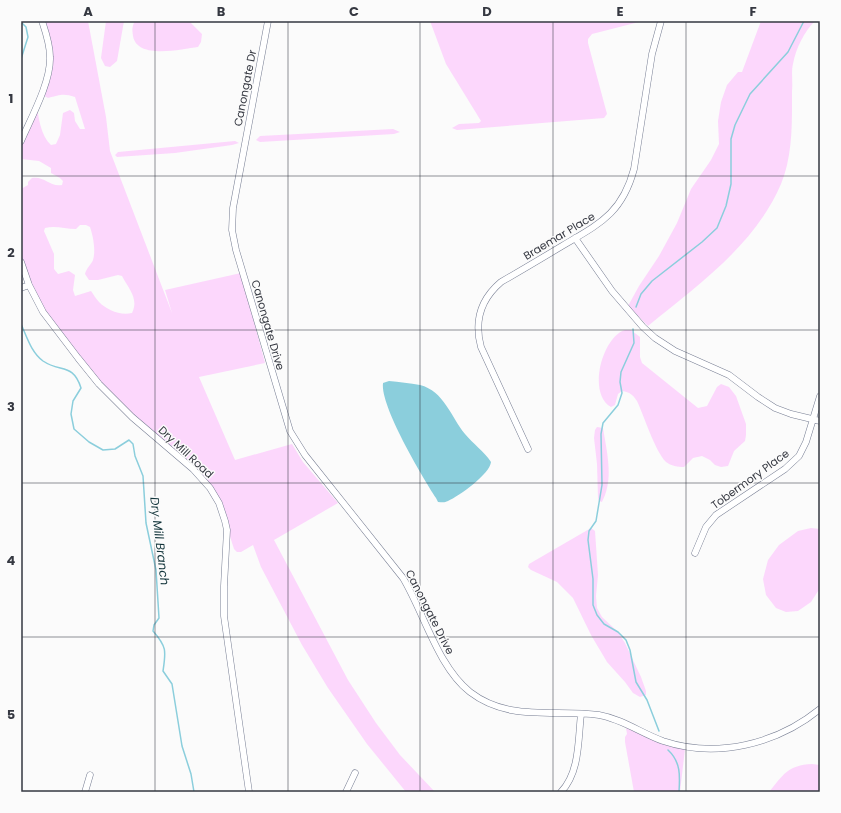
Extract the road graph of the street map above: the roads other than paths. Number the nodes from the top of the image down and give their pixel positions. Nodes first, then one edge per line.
1 (42, 21) edge
2 (268, 21) edge
3 (661, 21) edge
4 (21, 141) edge
5 (242, 159) joint
6 (575, 238) junction
7 (21, 262) edge
8 (29, 285) junction
9 (21, 288) edge
10 (820, 396) edge
11 (817, 420) edge
12 (528, 449) dead end
13 (694, 553) dead end
14 (820, 709) edge
15 (581, 714) junction
16 (355, 773) dead end
17 (90, 775) dead end
18 (85, 792) edge
19 (249, 792) edge
20 (346, 792) edge
21 (561, 792) edge

1 - 4 street
2 - 5 street, Canongate Dr
3 - 6 street, Braemar Place
5 - 15 street, Canongate Drive
6 - 11 street
6 - 12 street, Braemar Place
7 - 8 street, Dry Mill Road
8 - 9 street
8 - 19 street, Dry Mill Road
10 - 11 street, Tobermory Place
11 - 13 street, Tobermory Place
14 - 15 street, Canongate Drive
15 - 21 street
16 - 20 street
17 - 18 street

